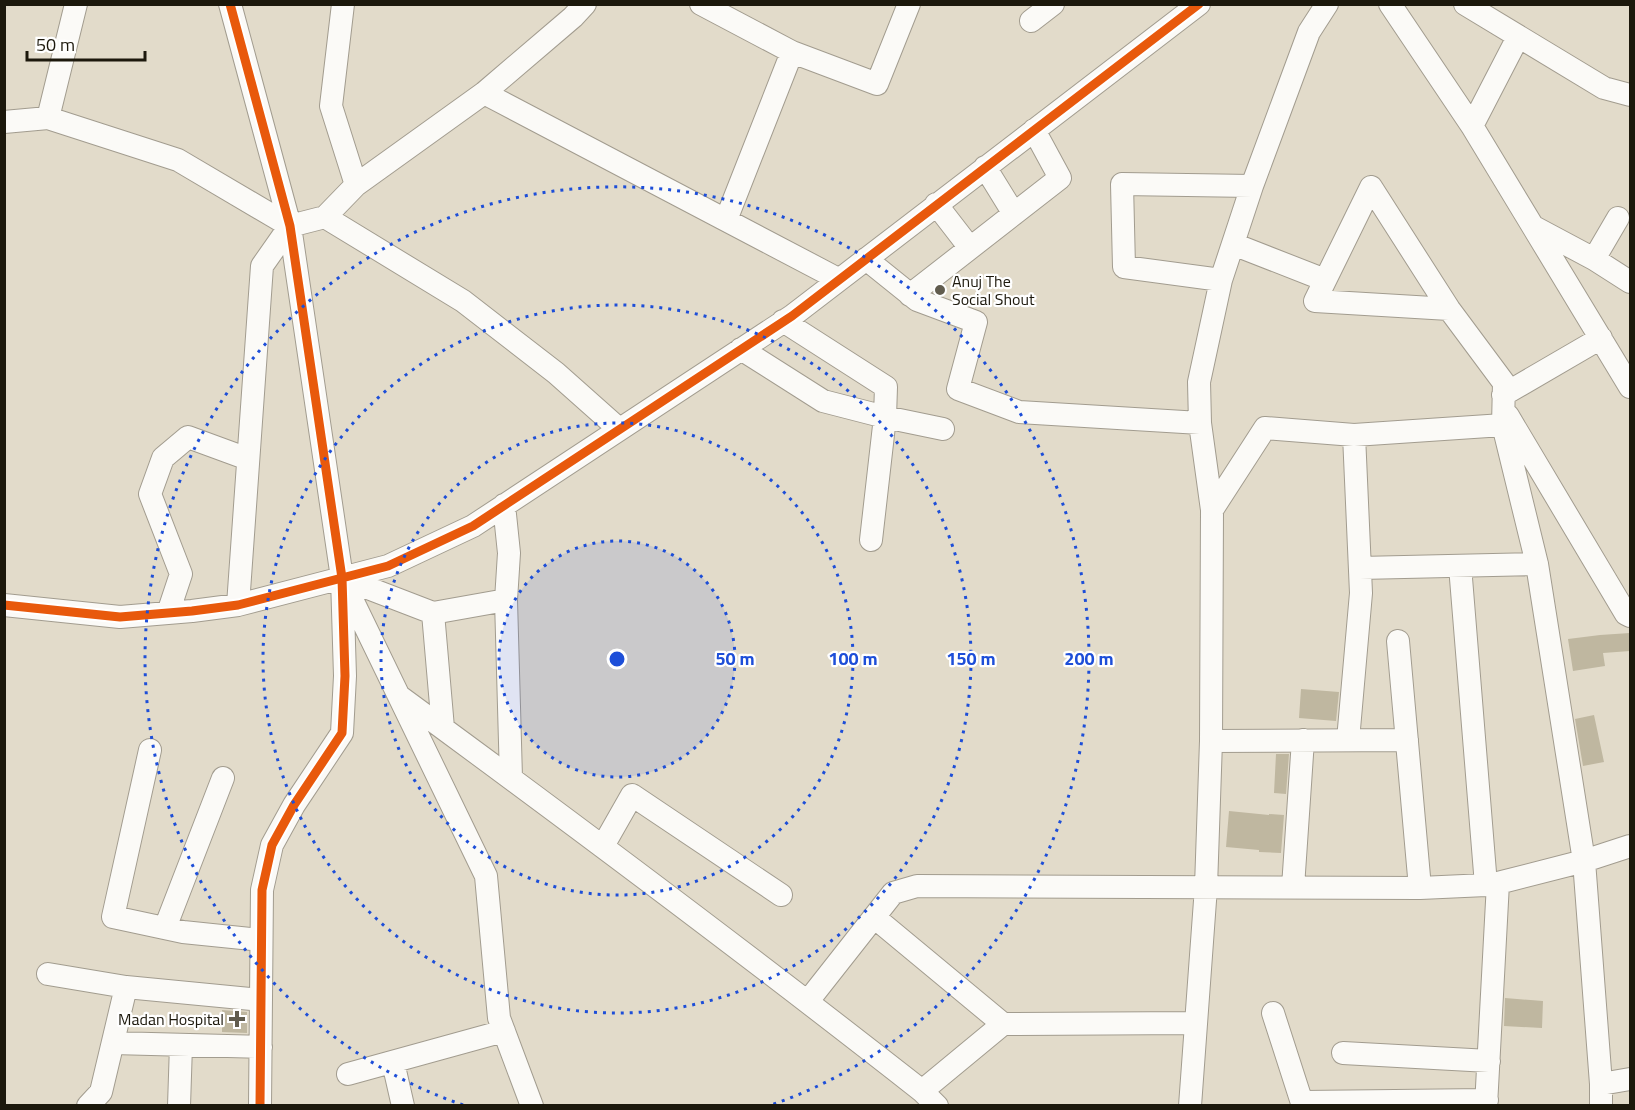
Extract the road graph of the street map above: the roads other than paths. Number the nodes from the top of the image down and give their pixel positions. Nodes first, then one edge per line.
1 (76, 4) edge
2 (230, 4) edge
3 (343, 4) edge
4 (701, 4) edge
5 (909, 4) edge
6 (1053, 4) edge
7 (1199, 4) edge
8 (1327, 4) edge
9 (1390, 4) edge
10 (1465, 4) edge
11 (572, 9) edge
12 (1031, 21) dead end
13 (1518, 37) junction
14 (792, 52) junction
15 (484, 93) junction
16 (1630, 95) edge
17 (48, 118) junction
18 (4, 122) edge
19 (1472, 126) junction
20 (1034, 130) junction
21 (985, 167) junction
22 (356, 185) junction
23 (1252, 186) junction
24 (936, 204) junction
25 (1014, 214) junction
26 (326, 217) junction
27 (1618, 218) dead end
28 (726, 220) junction
29 (290, 226) junction
30 (1532, 226) junction
31 (1233, 244) junction
32 (970, 248) junction
33 (1594, 258) junction
34 (866, 259) junction
35 (838, 279) junction
36 (1221, 280) junction
37 (1325, 280) junction
38 (1630, 282) edge
39 (910, 295) junction
40 (1449, 309) junction
41 (783, 321) junction
42 (1601, 338) junction
43 (741, 349) junction
44 (1630, 387) edge
45 (1503, 409) junction
46 (885, 417) junction
47 (1200, 423) junction
48 (620, 429) junction
49 (943, 429) dead end
50 (1354, 435) junction
51 (248, 459) junction
52 (504, 505) junction
53 (1212, 510) junction
54 (871, 540) dead end
55 (1537, 564) junction
56 (1460, 566) junction
57 (1360, 568) junction
58 (342, 578) junction
59 (506, 600) junction
60 (238, 605) junction
61 (4, 606) edge
62 (433, 613) junction
63 (168, 614) junction
64 (1630, 616) edge
65 (1398, 641) dead end
66 (399, 696) junction
67 (443, 728) junction
68 (1303, 740) junction
69 (1348, 740) junction
70 (1407, 740) junction
71 (1211, 741) junction
72 (150, 750) dead end
73 (223, 778) dead end
74 (511, 778) junction
75 (603, 846) junction
76 (1630, 846) edge
77 (1584, 861) junction
78 (1492, 884) junction
79 (1206, 887) junction
80 (1293, 887) junction
81 (1420, 888) junction
82 (781, 896) dead end
83 (874, 917) junction
84 (165, 928) junction
85 (261, 940) junction
86 (48, 974) dead end
87 (126, 987) junction
88 (261, 1000) junction
89 (807, 1001) junction
90 (1273, 1012) dead end
91 (1196, 1023) junction
92 (1003, 1024) junction
93 (504, 1031) junction
94 (112, 1043) junction
95 (181, 1045) junction
96 (261, 1047) junction
97 (1343, 1053) dead end
98 (1489, 1061) junction
99 (393, 1062) junction
100 (348, 1074) dead end
101 (1630, 1079) edge
102 (1601, 1095) edge
103 (929, 1098) edge
104 (1486, 1103) edge
105 (1303, 1104) edge
106 (88, 1106) edge
107 (179, 1106) edge
108 (260, 1106) edge
109 (402, 1106) edge
110 (532, 1106) edge
111 (1190, 1106) edge

1 - 17 street
2 - 29 street
3 - 22 street
4 - 14 street
5 - 14 street
6 - 12 street
7 - 20 street
8 - 23 street
9 - 19 street
10 - 13 street
11 - 15 street
13 - 16 street
13 - 19 street
14 - 28 street
15 - 22 street
15 - 28 street
17 - 18 street
17 - 29 street
19 - 30 street
20 - 21 street
20 - 25 street
21 - 24 street
21 - 25 street
22 - 26 street
23 - 31 street
23 - 36 street
24 - 32 street
24 - 34 street
25 - 32 street
26 - 29 street
26 - 48 street
27 - 33 street
28 - 35 street
29 - 51 street
29 - 58 street
30 - 33 street
30 - 42 street
31 - 36 street
31 - 37 street
32 - 39 street
33 - 38 street
34 - 35 street
34 - 39 street
35 - 41 street
36 - 47 street
37 - 40 street
37 - 40 street
39 - 47 street
40 - 45 street
41 - 43 street
41 - 46 street
42 - 44 street
42 - 45 street
43 - 46 street
43 - 48 street
45 - 50 street
45 - 55 street
45 - 64 street
46 - 49 street
46 - 54 street
47 - 53 street
48 - 52 street
50 - 53 street
50 - 57 street
51 - 60 street
51 - 63 street
52 - 58 street
52 - 59 street
53 - 71 street
55 - 56 street
55 - 77 street
56 - 57 street
56 - 78 street
57 - 69 street
58 - 60 street
58 - 62 street
58 - 66 street
58 - 85 street
59 - 62 street
59 - 74 street
60 - 63 street
61 - 63 street
62 - 67 street
65 - 70 street
66 - 67 street
66 - 93 street
67 - 74 street
68 - 69 street
68 - 71 street
68 - 80 street
69 - 70 street
70 - 81 street
71 - 79 street
72 - 84 street
73 - 84 street
74 - 75 street
75 - 82 street
75 - 89 street
76 - 77 street
77 - 78 street
77 - 102 street
78 - 81 street
78 - 98 street
79 - 80 street
79 - 83 street
79 - 91 street
80 - 81 street
83 - 89 street
83 - 92 street
84 - 85 street
85 - 88 street
86 - 87 street
87 - 88 street
87 - 94 street
88 - 96 street
89 - 103 street
90 - 105 street
91 - 92 street
91 - 111 street
92 - 103 street
93 - 99 street
93 - 110 street
94 - 95 street
94 - 106 street
95 - 96 street
95 - 107 street
96 - 108 street
97 - 98 street
98 - 104 street
99 - 100 street
99 - 109 street
101 - 102 street
104 - 105 street

